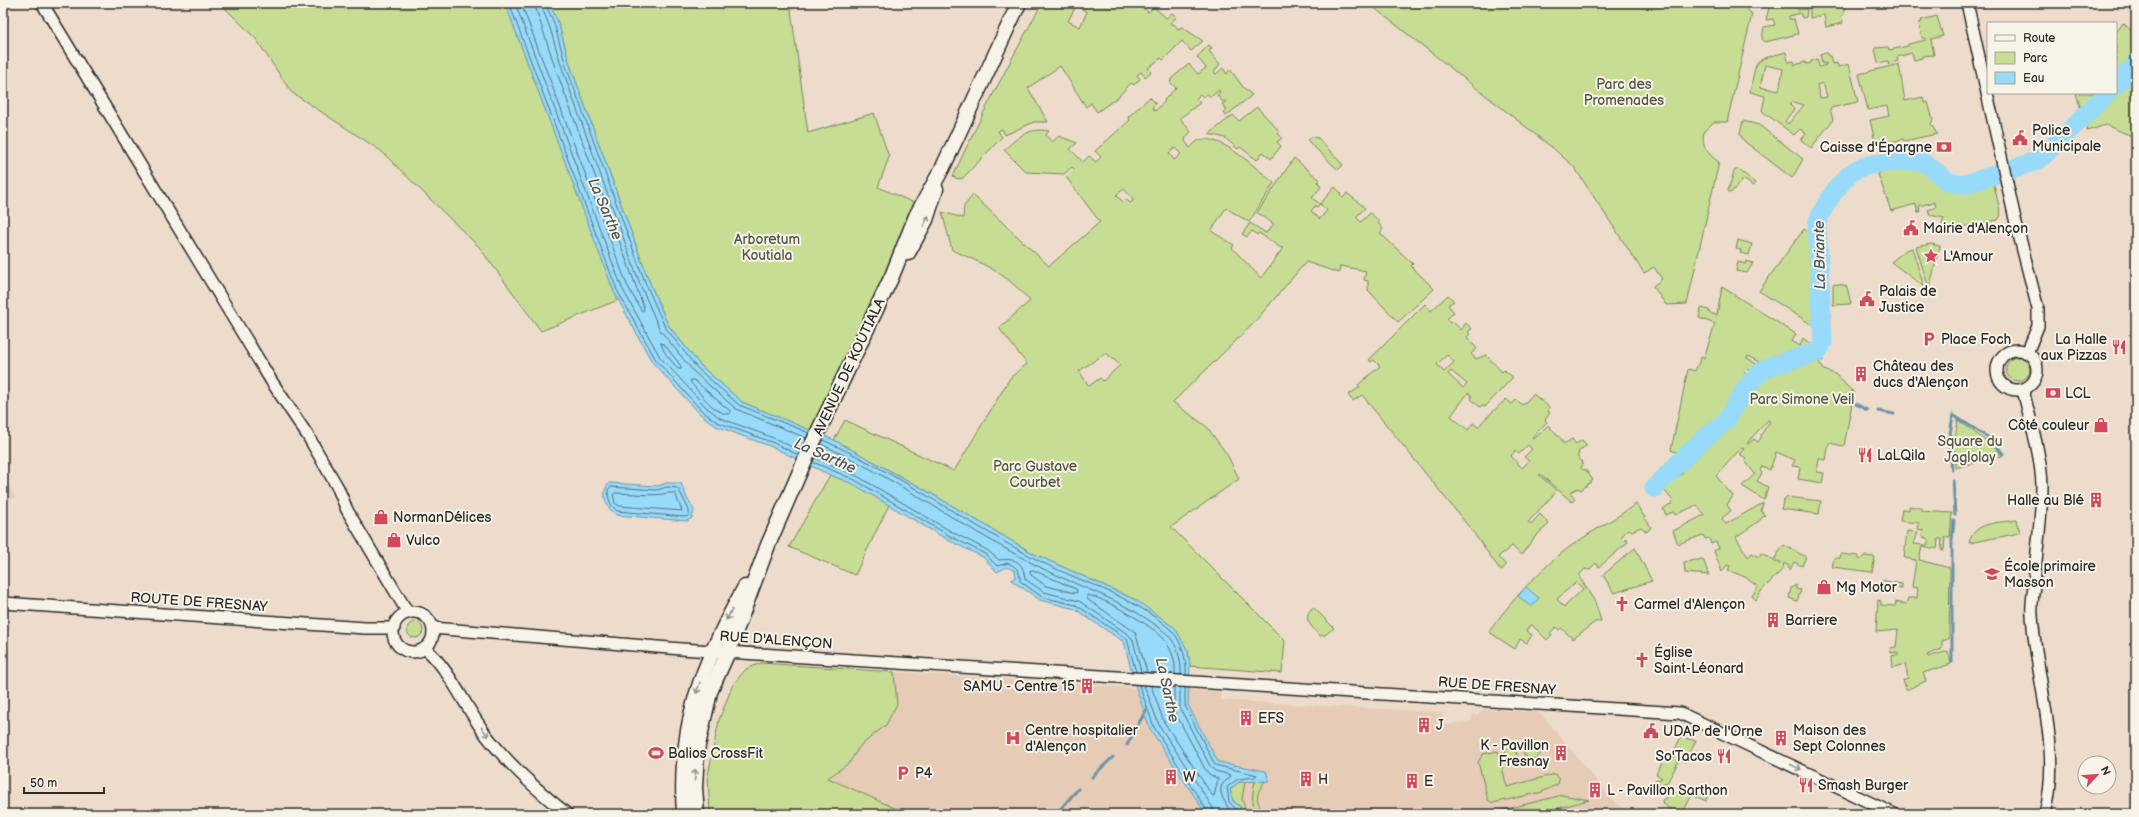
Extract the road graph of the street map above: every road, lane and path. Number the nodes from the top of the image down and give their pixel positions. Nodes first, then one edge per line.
1 (42, 3) edge
2 (1019, 3) edge
3 (1967, 3) edge
4 (1987, 92) edge
5 (1987, 94) edge
6 (2027, 353) junction
7 (2023, 390) junction
8 (768, 544) junction
9 (3, 604) edge
10 (408, 612) junction
11 (394, 628) junction
12 (433, 628) junction
13 (425, 648) junction
14 (712, 651) junction
15 (728, 652) junction
16 (1224, 684) joint
17 (567, 814) edge
18 (684, 814) edge
19 (697, 814) edge
20 (1894, 814) edge
21 (2045, 814) edge

1 - 10 street
2 - 8 main road, AVENUE DE KOUTIALA
3 - 4 street
5 - 6 street
6 - 7 street
6 - 7 street
7 - 21 street
8 -> 14 main road, AVENUE DE KOUTIALA
8 - 15 main road, AVENUE DE KOUTIALA
9 - 11 street, ROUTE DE FRESNAY
10 - 11 street
10 - 12 street
11 - 13 street
12 - 13 street
12 - 14 street, RUE D'ALENÇON
13 -> 17 street
14 - 15 street, RUE D'ALENÇON
14 -> 18 main road, AVENUE DE KOUTIALA
15 - 16 street, RUE D'ALENÇON
19 -> 15 main road, AVENUE DE KOUTIALA
16 -> 20 street, RUE DE FRESNAY

